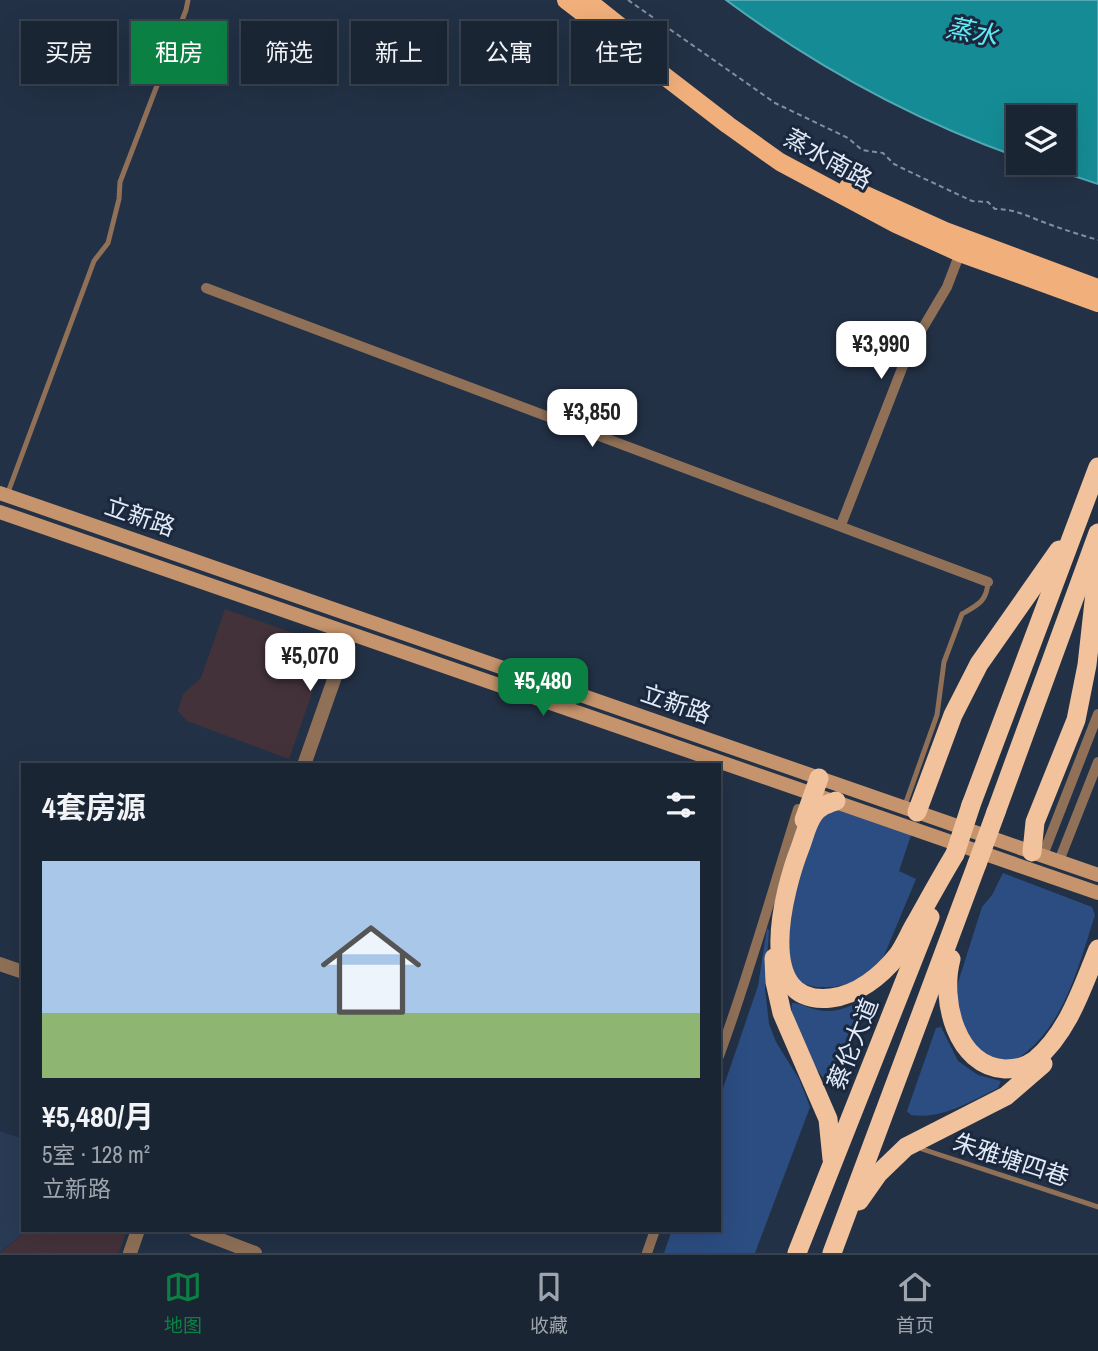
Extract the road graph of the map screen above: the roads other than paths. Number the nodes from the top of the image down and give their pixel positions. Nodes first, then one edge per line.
1 (188, 0) edge
2 (566, 0) edge
3 (587, 0) edge
4 (960, 253) junction
5 (206, 288) dead end
6 (1098, 288) edge
7 (1098, 303) edge
8 (1098, 467) edge
9 (3, 494) edge
10 (0, 512) edge
11 (841, 525) junction
12 (1076, 527) junction
13 (1098, 533) edge
14 (1098, 565) edge
15 (988, 582) joint
16 (350, 634) junction
17 (1098, 714) edge
18 (1098, 762) edge
19 (305, 763) edge
20 (812, 787) junction
21 (836, 801) junction
22 (910, 810) junction
23 (955, 854) junction
24 (1037, 854) junction
25 (1059, 862) junction
26 (977, 864) junction
27 (1098, 875) edge
28 (1098, 892) edge
29 (1098, 949) edge
30 (0, 964) edge
31 (1098, 968) edge
32 (21, 971) edge
33 (721, 1051) edge
34 (919, 1141) junction
35 (832, 1161) junction
36 (1098, 1207) edge
37 (844, 1221) junction
38 (137, 1232) edge
39 (200, 1232) edge
40 (654, 1232) edge
41 (130, 1253) edge
42 (255, 1253) edge
43 (647, 1253) edge
44 (797, 1253) edge
45 (832, 1253) edge

1 - 9 lane
2 - 4 main road, 蒸水南路
3 - 6 main road, 蒸水南路
4 - 7 main road, 蒸水南路
4 - 11 street
5 - 11 street
8 - 12 highway
9 - 20 main road, 立新路
10 - 16 main road, 立新路
11 - 15 street
12 - 22 highway
12 - 23 highway, bridge
13 - 26 highway, bridge
14 - 24 highway
15 - 22 lane
16 - 19 street
16 - 20 main road, 立新路
17 - 24 street
18 - 25 street
20 - 21 main road, 立新路
20 - 22 main road, 立新路
20 - 33 street
20 - 35 highway
21 - 23 highway
21 - 28 main road, 立新路
22 - 24 main road, 立新路
23 - 35 highway, 蔡伦大道
24 - 25 main road, 立新路
25 - 27 main road, 立新路
26 - 29 highway
26 - 37 highway
30 - 32 street
31 - 34 highway
34 - 36 lane, 朱雅塘四巷
34 - 37 highway
35 - 44 highway, 蔡伦大道
37 - 45 highway
38 - 41 street
39 - 42 street
40 - 43 street

